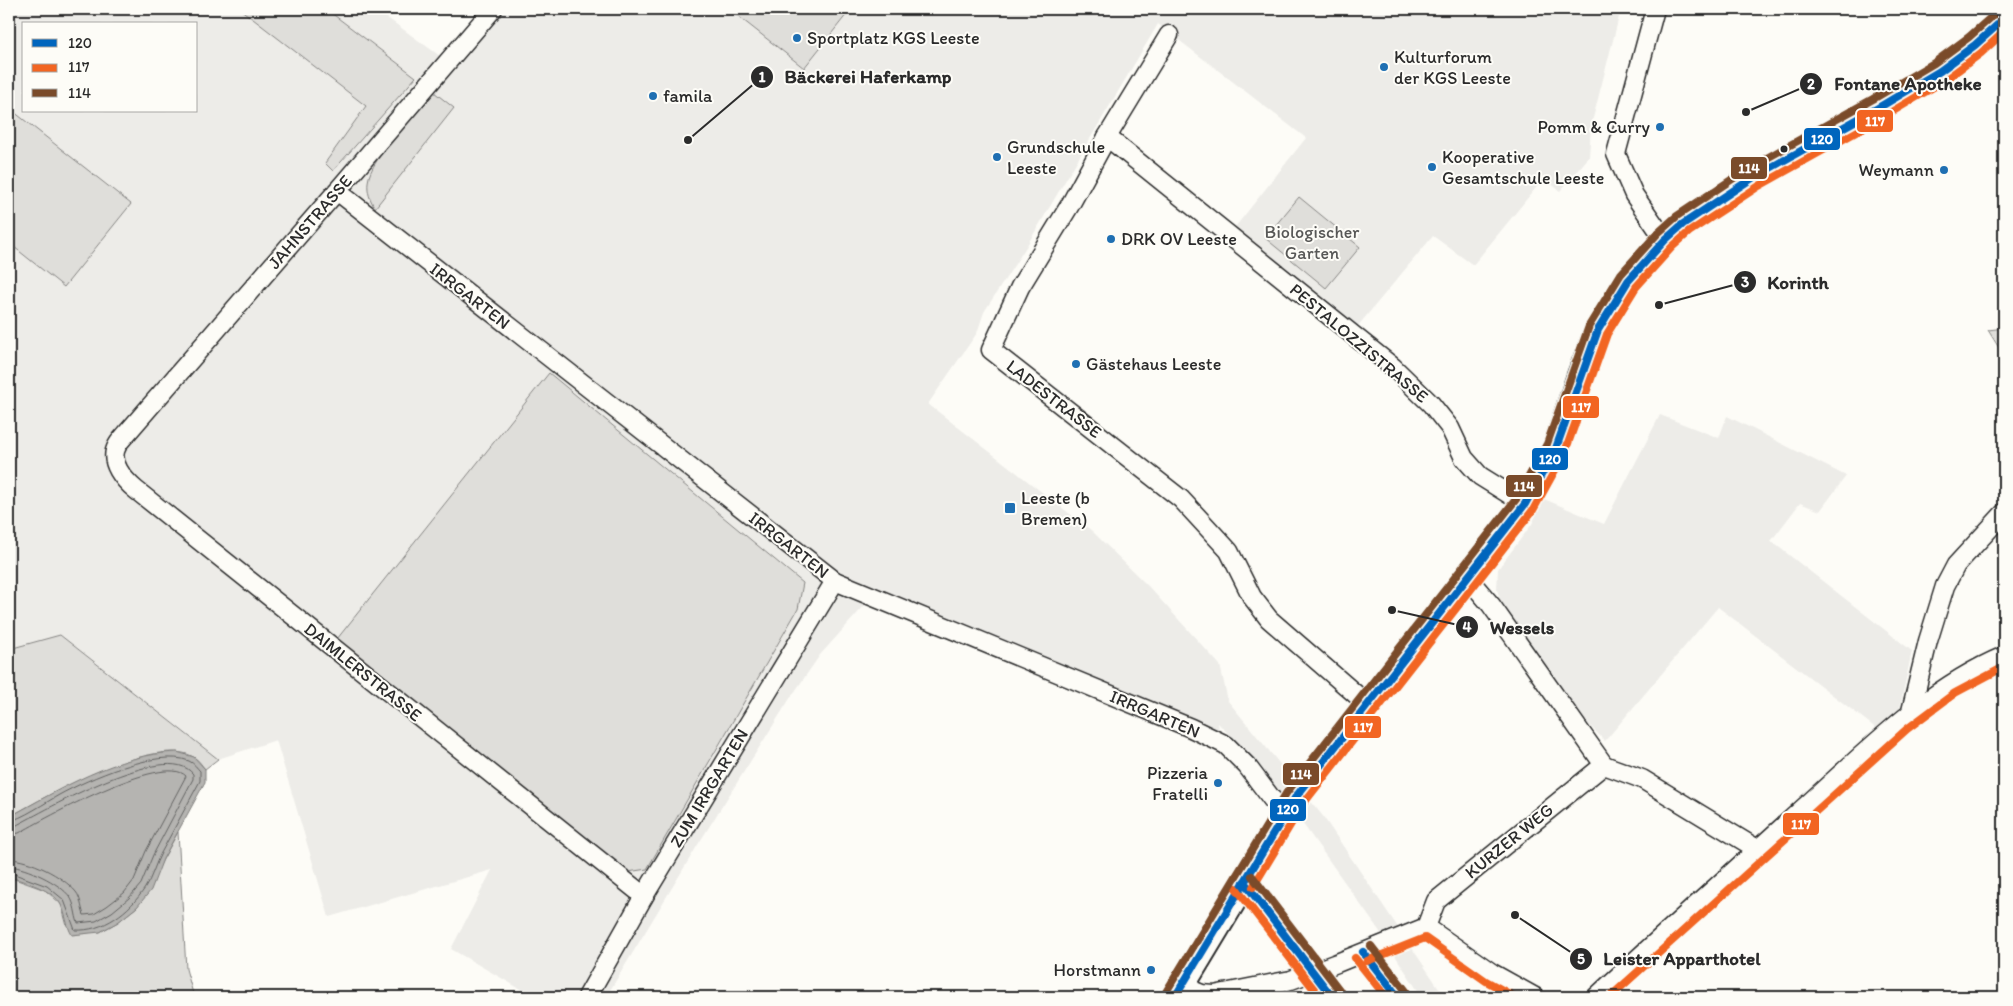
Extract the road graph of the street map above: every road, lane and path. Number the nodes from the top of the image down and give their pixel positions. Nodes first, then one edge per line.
1 (492, 9) edge
2 (1655, 9) edge
3 (2004, 19) edge
4 (1169, 35) dead end
5 (1107, 138) junction
6 (337, 191) junction
7 (1665, 240) junction
8 (127, 433) joint
9 (1525, 504) junction
10 (2004, 513) edge
11 (1468, 578) junction
12 (835, 581) junction
13 (2004, 656) edge
14 (1367, 704) junction
15 (1911, 711) junction
16 (1604, 765) junction
17 (1284, 815) junction
18 (1757, 849) junction
19 (1244, 882) junction
20 (644, 896) junction
21 (1426, 926) junction
22 (1313, 972) junction
23 (1179, 992) edge
24 (587, 997) edge
25 (1534, 997) edge
26 (1596, 997) edge

1 - 6 street, JAHNSTRASSE
2 - 7 street
3 - 7 street
4 - 5 street, LADESTRASSE
5 - 9 street, PESTALOZZISTRASSE
5 - 14 street, LADESTRASSE
6 - 8 street, JAHNSTRASSE
6 - 12 street, IRRGARTEN
7 - 9 street
8 - 20 street, DAIMLERSTRASSE
9 - 11 street
10 - 15 street
11 - 14 street
11 - 16 street
12 - 17 street, IRRGARTEN
12 - 20 street, ZUM IRRGARTEN
13 - 15 street
14 - 17 street
15 - 18 street
16 - 18 street
16 - 21 street, KURZER WEG
17 - 19 street
18 - 26 street
19 - 22 street
19 - 23 street
20 - 24 street, ZUM IRRGARTEN
21 - 22 street
21 - 25 street
22 - 23 street

